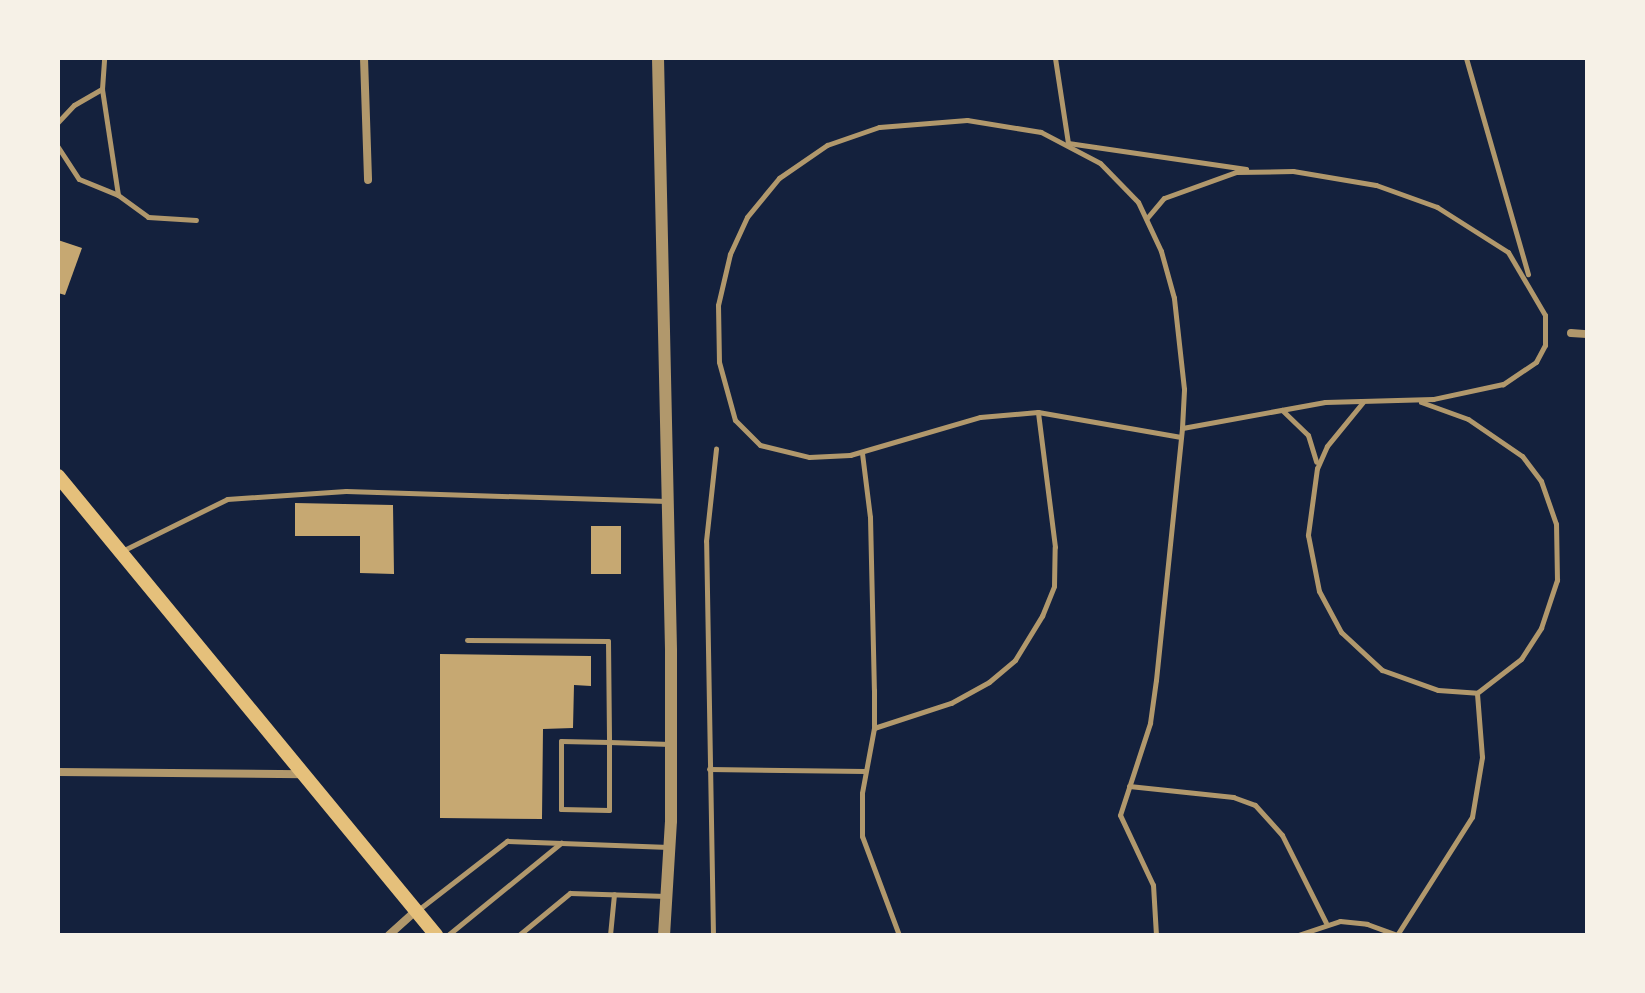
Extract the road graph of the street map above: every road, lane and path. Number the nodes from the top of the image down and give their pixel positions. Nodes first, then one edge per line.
1 (104, 58) edge
2 (364, 58) edge
3 (658, 58) edge
4 (1055, 58) edge
5 (1466, 58) edge
6 (102, 89) junction
7 (58, 122) edge
8 (1068, 143) junction
9 (58, 147) edge
10 (1258, 170) junction
11 (368, 180) dead end
12 (118, 195) junction
13 (1147, 219) junction
14 (196, 220) dead end
15 (1530, 283) junction
16 (1571, 333) dead end
17 (1587, 334) edge
18 (1364, 401) junction
19 (1402, 401) junction
20 (1281, 410) junction
21 (1038, 412) junction
22 (1182, 428) junction
23 (1181, 437) junction
24 (716, 449) dead end
25 (862, 453) junction
26 (1317, 468) junction
27 (58, 476) edge
28 (668, 501) junction
29 (121, 552) junction
30 (467, 640) dead end
31 (1477, 693) junction
32 (874, 728) junction
33 (609, 742) junction
34 (671, 744) junction
35 (709, 769) junction
36 (865, 771) junction
37 (58, 772) edge
38 (305, 774) junction
39 (1129, 786) junction
40 (561, 843) junction
41 (670, 847) junction
42 (614, 894) junction
43 (667, 896) junction
44 (418, 910) junction
45 (1326, 923) junction
46 (389, 935) edge
47 (436, 935) edge
48 (448, 935) edge
49 (519, 935) edge
50 (610, 935) edge
51 (664, 935) edge
52 (713, 935) edge
53 (899, 935) edge
54 (1156, 935) edge
55 (1298, 935) edge
56 (1397, 935) edge

1 - 6 lane
2 - 11 street
3 - 28 street
4 - 8 lane
5 - 15 lane
6 - 7 lane
6 - 12 lane
8 - 10 lane
8 - 13 lane
8 - 25 lane
9 - 12 lane
10 - 13 lane
10 - 15 lane
12 - 14 lane
13 - 22 lane
15 - 19 lane
16 - 17 street
18 - 19 lane
18 - 20 lane
18 - 26 lane
19 - 31 lane
20 - 22 lane
20 - 26 lane
21 - 23 lane
21 - 25 lane
21 - 32 lane
22 - 23 lane
23 - 39 lane
24 - 35 lane
25 - 32 lane
26 - 31 lane
27 - 29 main road
28 - 29 lane
28 - 34 street
29 - 38 main road
30 - 33 lane
31 - 56 lane
32 - 36 lane
33 - 33 lane
33 - 34 lane
34 - 41 street
35 - 36 lane
35 - 52 lane
36 - 53 lane
37 - 38 street
38 - 44 main road
39 - 45 lane
39 - 54 lane
40 - 41 lane
40 - 44 lane
40 - 48 lane
41 - 43 street
42 - 43 lane
42 - 49 lane
42 - 50 lane
43 - 51 street
44 - 46 street
44 - 47 main road
45 - 55 lane
45 - 56 lane

